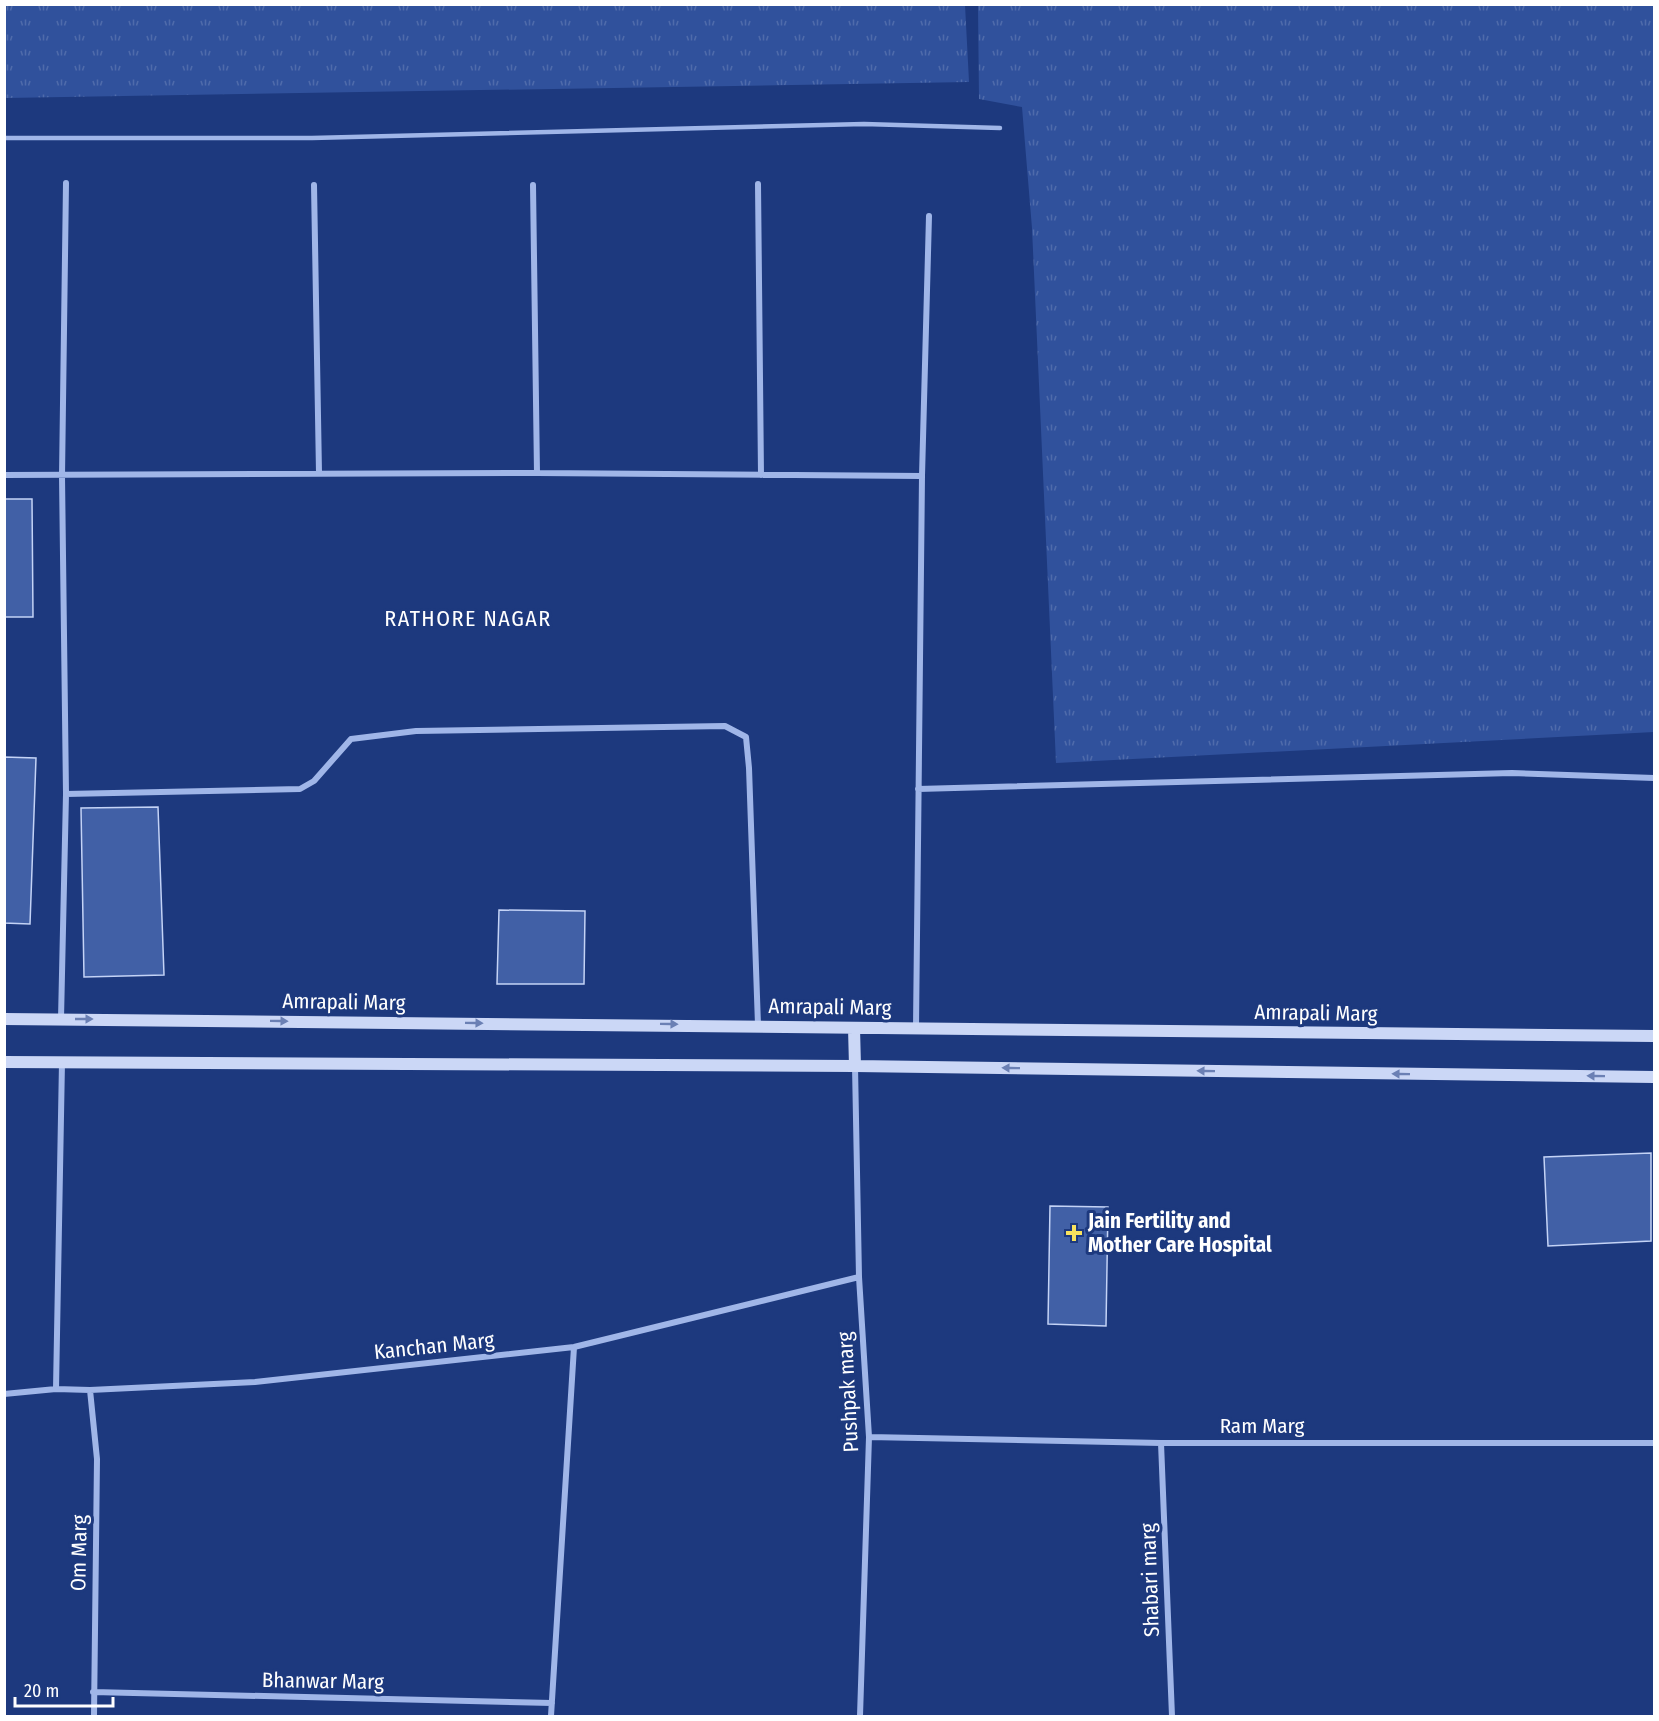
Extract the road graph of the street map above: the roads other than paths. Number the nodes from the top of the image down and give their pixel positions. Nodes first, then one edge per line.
1 (1000, 128) dead end
2 (4, 138) edge
3 (66, 183) dead end
4 (314, 184) dead end
5 (758, 184) dead end
6 (534, 185) dead end
7 (929, 216) dead end
8 (319, 473) junction
9 (537, 473) junction
10 (761, 474) junction
11 (4, 475) edge
12 (62, 476) junction
13 (922, 476) junction
14 (1654, 778) edge
15 (918, 789) junction
16 (66, 794) junction
17 (4, 1019) edge
18 (61, 1019) junction
19 (758, 1025) junction
20 (854, 1028) junction
21 (916, 1029) junction
22 (1654, 1036) edge
23 (4, 1062) edge
24 (62, 1062) junction
25 (855, 1066) junction
26 (1654, 1077) edge
27 (859, 1277) junction
28 (574, 1347) junction
29 (56, 1389) junction
30 (90, 1390) junction
31 (4, 1394) edge
32 (869, 1437) junction
33 (1161, 1443) junction
34 (1654, 1443) edge
35 (93, 1692) junction
36 (552, 1703) junction
37 (94, 1716) edge
38 (551, 1716) edge
39 (860, 1716) edge
40 (1172, 1716) edge

1 - 2 lane
3 - 12 street
4 - 8 street
5 - 10 street
6 - 9 street
7 - 13 street
8 - 9 street
8 - 12 street
9 - 10 street
10 - 13 street
11 - 12 street
12 - 16 street
13 - 15 street
14 - 15 street
15 - 21 street
16 - 18 street
16 - 19 street
17 - 18 street, Amrapali Marg
18 -> 19 street, Amrapali Marg
19 - 20 street, Amrapali Marg
20 - 21 street, Amrapali Marg
20 - 25 street
21 - 22 street, Amrapali Marg
23 - 24 street
24 - 25 street
24 - 29 street
26 -> 25 street
25 - 27 street, Pushpak marg
27 - 28 street, Kanchan Marg
27 - 32 street, Pushpak marg
28 - 30 street, Kanchan Marg
28 - 36 street
29 - 30 street, Kanchan Marg
29 - 31 street, Kanchan Marg
30 - 35 street, Om Marg
32 - 33 street, Ram Marg
32 - 39 street, Pushpak marg
33 - 34 street, Ram Marg
33 - 40 street, Shabari marg
35 - 36 street, Bhanwar Marg
35 - 37 street, Om Marg
36 - 38 street

